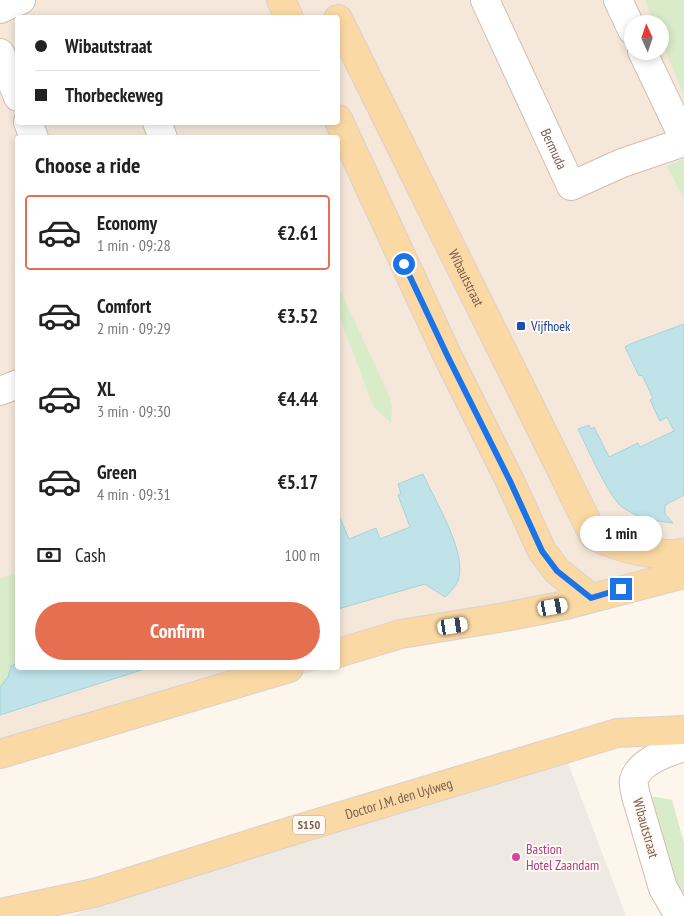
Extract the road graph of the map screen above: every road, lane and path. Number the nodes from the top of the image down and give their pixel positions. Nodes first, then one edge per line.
1 (21, 0) edge
2 (280, 0) edge
3 (328, 0) edge
4 (485, 0) edge
5 (618, 0) edge
6 (0, 9) edge
7 (288, 15) edge
8 (336, 15) edge
9 (625, 15) edge
10 (340, 24) edge
11 (0, 53) edge
12 (646, 60) edge
13 (15, 89) edge
14 (340, 123) edge
15 (684, 141) edge
16 (15, 385) edge
17 (0, 391) edge
18 (684, 554) edge
19 (684, 574) edge
20 (591, 598) junction
21 (340, 652) edge
22 (282, 670) edge
23 (684, 730) edge
24 (616, 733) junction
25 (0, 754) edge
26 (679, 757) edge
27 (0, 913) edge
28 (679, 916) edge

1 - 6 street
2 - 7 main road
3 - 8 main road, Wibautstraat
4 - 15 street, Bermuda
5 - 9 street
10 - 18 main road, Wibautstraat
11 - 13 street
12 - 15 street
14 - 20 main road
16 - 17 street
19 - 20 main road
20 - 21 main road
22 - 25 main road
23 - 24 main road, Doctor J.M. den Uylweg / S150
24 - 26 street, Wibautstraat
24 - 27 main road, Doctor J.M. den Uylweg / S150
26 - 28 street, Wibautstraat

